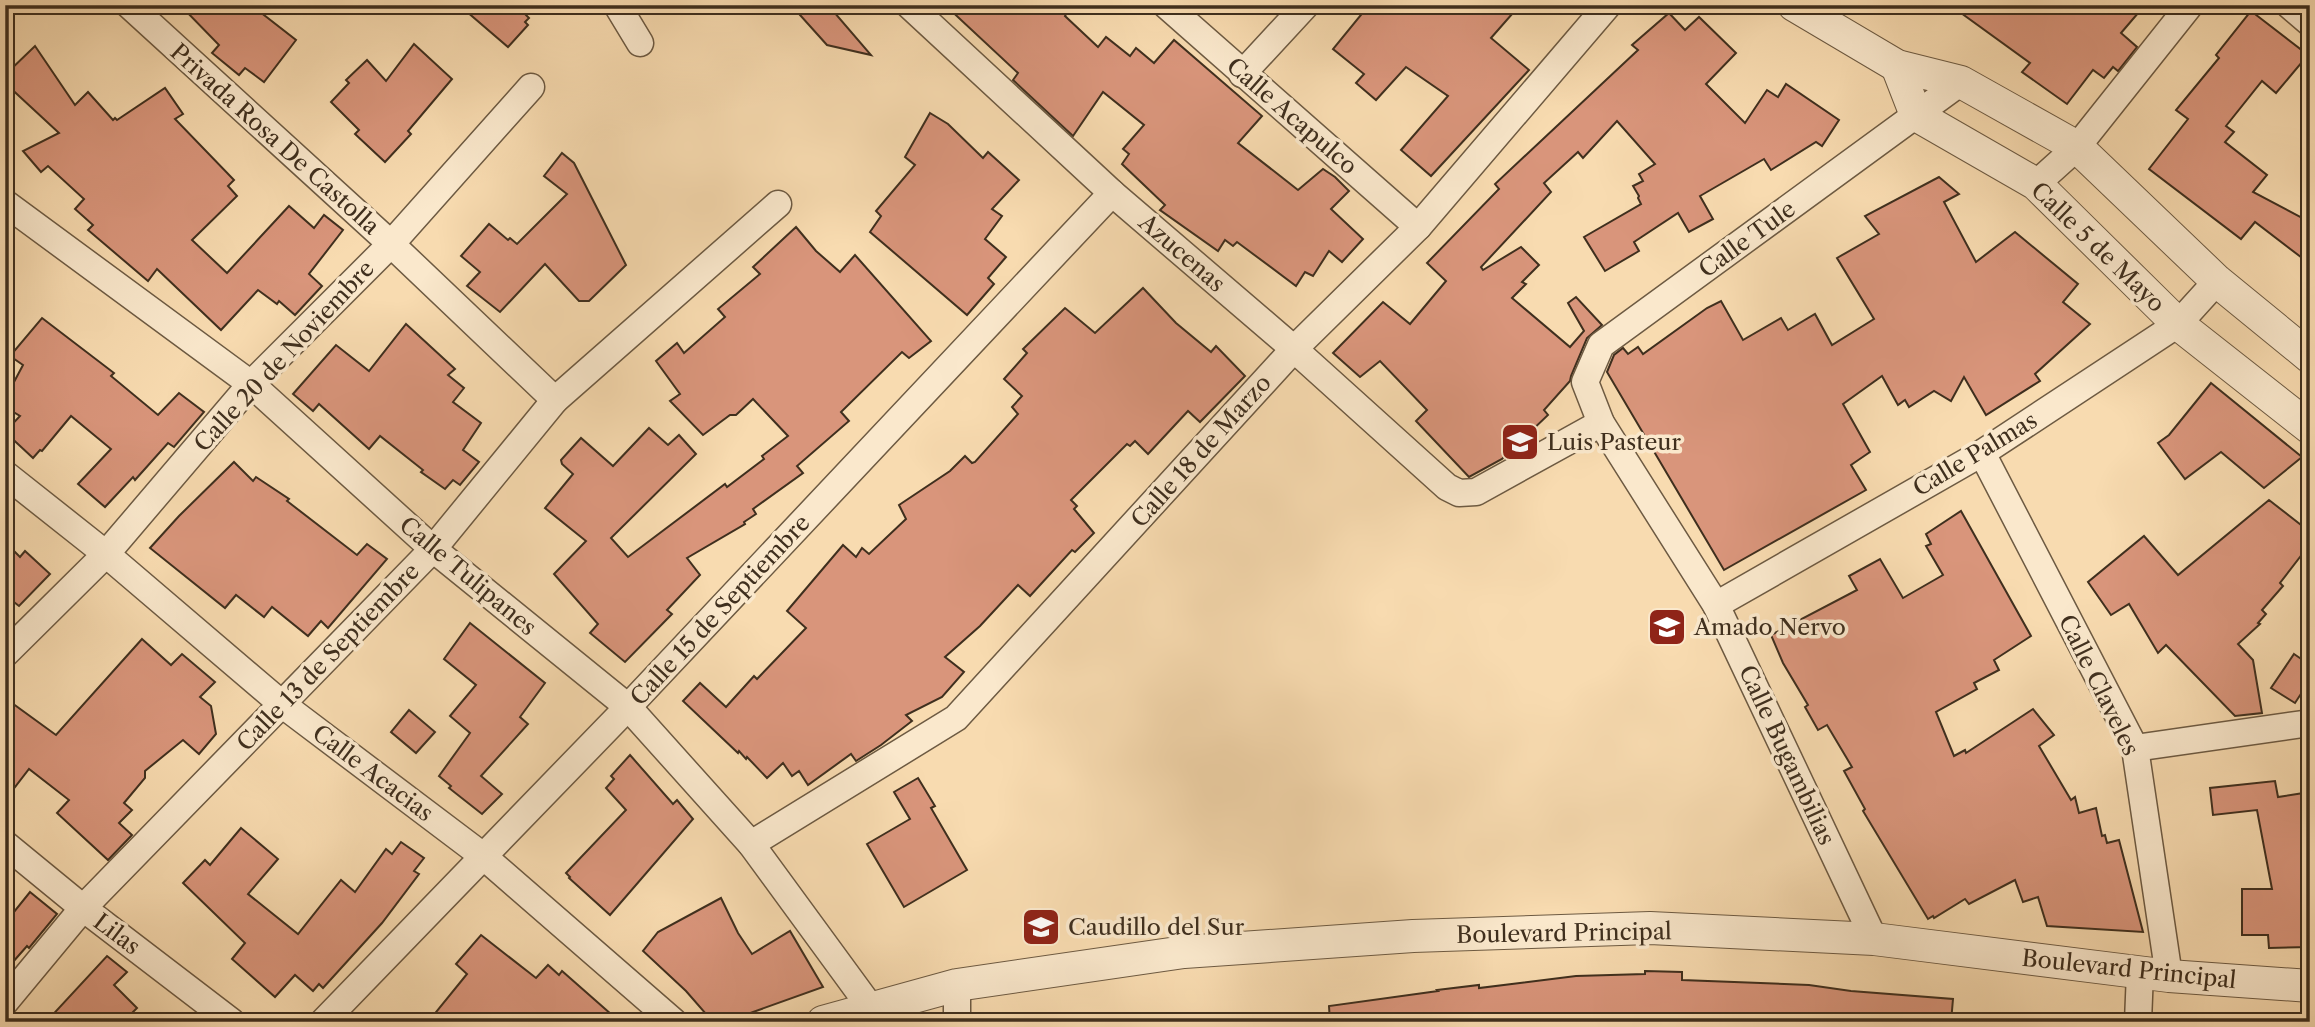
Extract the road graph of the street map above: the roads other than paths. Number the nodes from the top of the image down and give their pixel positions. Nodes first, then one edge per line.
1 (129, 5) edge
2 (617, 5) edge
3 (909, 5) edge
4 (1166, 5) edge
5 (1306, 5) edge
6 (1608, 5) edge
7 (1794, 5) edge
8 (2190, 5) edge
9 (2289, 5) edge
10 (2310, 23) edge
11 (640, 43) dead end
12 (1897, 66) junction
13 (1242, 74) junction
14 (1961, 82) junction
15 (531, 87) dead end
16 (1916, 115) junction
17 (2077, 147) junction
18 (2036, 184) junction
19 (1112, 193) junction
20 (5, 203) edge
21 (778, 204) dead end
22 (1418, 227) junction
23 (391, 244) junction
24 (2217, 281) junction
25 (2178, 324) junction
26 (1294, 349) junction
27 (2310, 357) edge
28 (250, 384) junction
29 (555, 400) junction
30 (1601, 423) junction
31 (2310, 428) edge
32 (1982, 453) junction
33 (5, 474) edge
34 (433, 549) junction
35 (106, 554) junction
36 (1716, 605) junction
37 (5, 654) edge
38 (283, 705) junction
39 (628, 707) junction
40 (2310, 723) edge
41 (2135, 748) junction
42 (5, 844) edge
43 (751, 844) junction
44 (483, 856) junction
45 (83, 908) junction
46 (1874, 939) junction
47 (2155, 974) junction
48 (957, 985) junction
49 (2310, 986) edge
50 (5, 1002) edge
51 (871, 1008) junction
52 (232, 1022) edge
53 (323, 1022) edge
54 (674, 1022) edge
55 (823, 1022) edge
56 (957, 1022) edge
57 (2138, 1022) edge

1 - 23 street, Privada Rosa De Castolla
2 - 11 street
3 - 19 street, Azucenas
4 - 13 street, Calle Acapulco
5 - 13 street
6 - 22 street, Calle 18 de Marzo
7 - 12 street
8 - 17 street
9 - 10 street
12 - 14 street
12 - 16 street
13 - 22 street, Calle Acapulco
14 - 16 street, Calle Tule
14 - 17 street
15 - 23 street, Calle 20 de Noviembre
16 - 18 street, Calle 5 de Mayo
16 - 30 street, Calle Tule
17 - 18 street
17 - 24 street
18 - 25 street, Calle 5 de Mayo
19 - 26 street, Azucenas
19 - 39 street, Calle 15 de Septiembre
20 - 28 street, Calle Tulipanes
21 - 29 street, Calle 13 de Septiembre
22 - 26 street, Calle 18 de Marzo
23 - 28 street, Calle 20 de Noviembre
23 - 29 street, Privada Rosa De Castolla
24 - 25 street, Calle Palmas
24 - 27 street
25 - 31 street, Calle 5 de Mayo
25 - 32 street, Calle Palmas
26 - 30 street, Azucenas
26 - 43 street, Calle 18 de Marzo
28 - 34 street, Calle Tulipanes
28 - 35 street, Calle 20 de Noviembre
29 - 34 street, Calle 13 de Septiembre
30 - 36 street, Calle Bugambilias
32 - 36 street, Calle Palmas
32 - 41 street, Calle Claveles
33 - 35 street, Calle Acacias
34 - 38 street, Calle 13 de Septiembre
34 - 39 street, Calle Tulipanes
35 - 37 street, Calle 20 de Noviembre
35 - 38 street, Calle Acacias
36 - 46 street, Calle Bugambilias
38 - 44 street, Calle Acacias
38 - 45 street, Calle 13 de Septiembre
39 - 43 street, Calle Tulipanes
39 - 44 street, Calle 15 de Septiembre
40 - 41 street
41 - 47 street, Calle Claveles
42 - 45 street, Lilas
43 - 51 street, Calle Tulipanes
44 - 53 street, Calle 15 de Septiembre
44 - 54 street, Calle Acacias
45 - 50 street, Calle 13 de Septiembre
45 - 52 street, Lilas
46 - 47 street, Boulevard Principal
46 - 48 street, Boulevard Principal
47 - 49 street, Boulevard Principal
47 - 57 street, Calle Claveles
48 - 51 street, Boulevard Principal
48 - 56 street
51 - 55 street, Boulevard Principal

